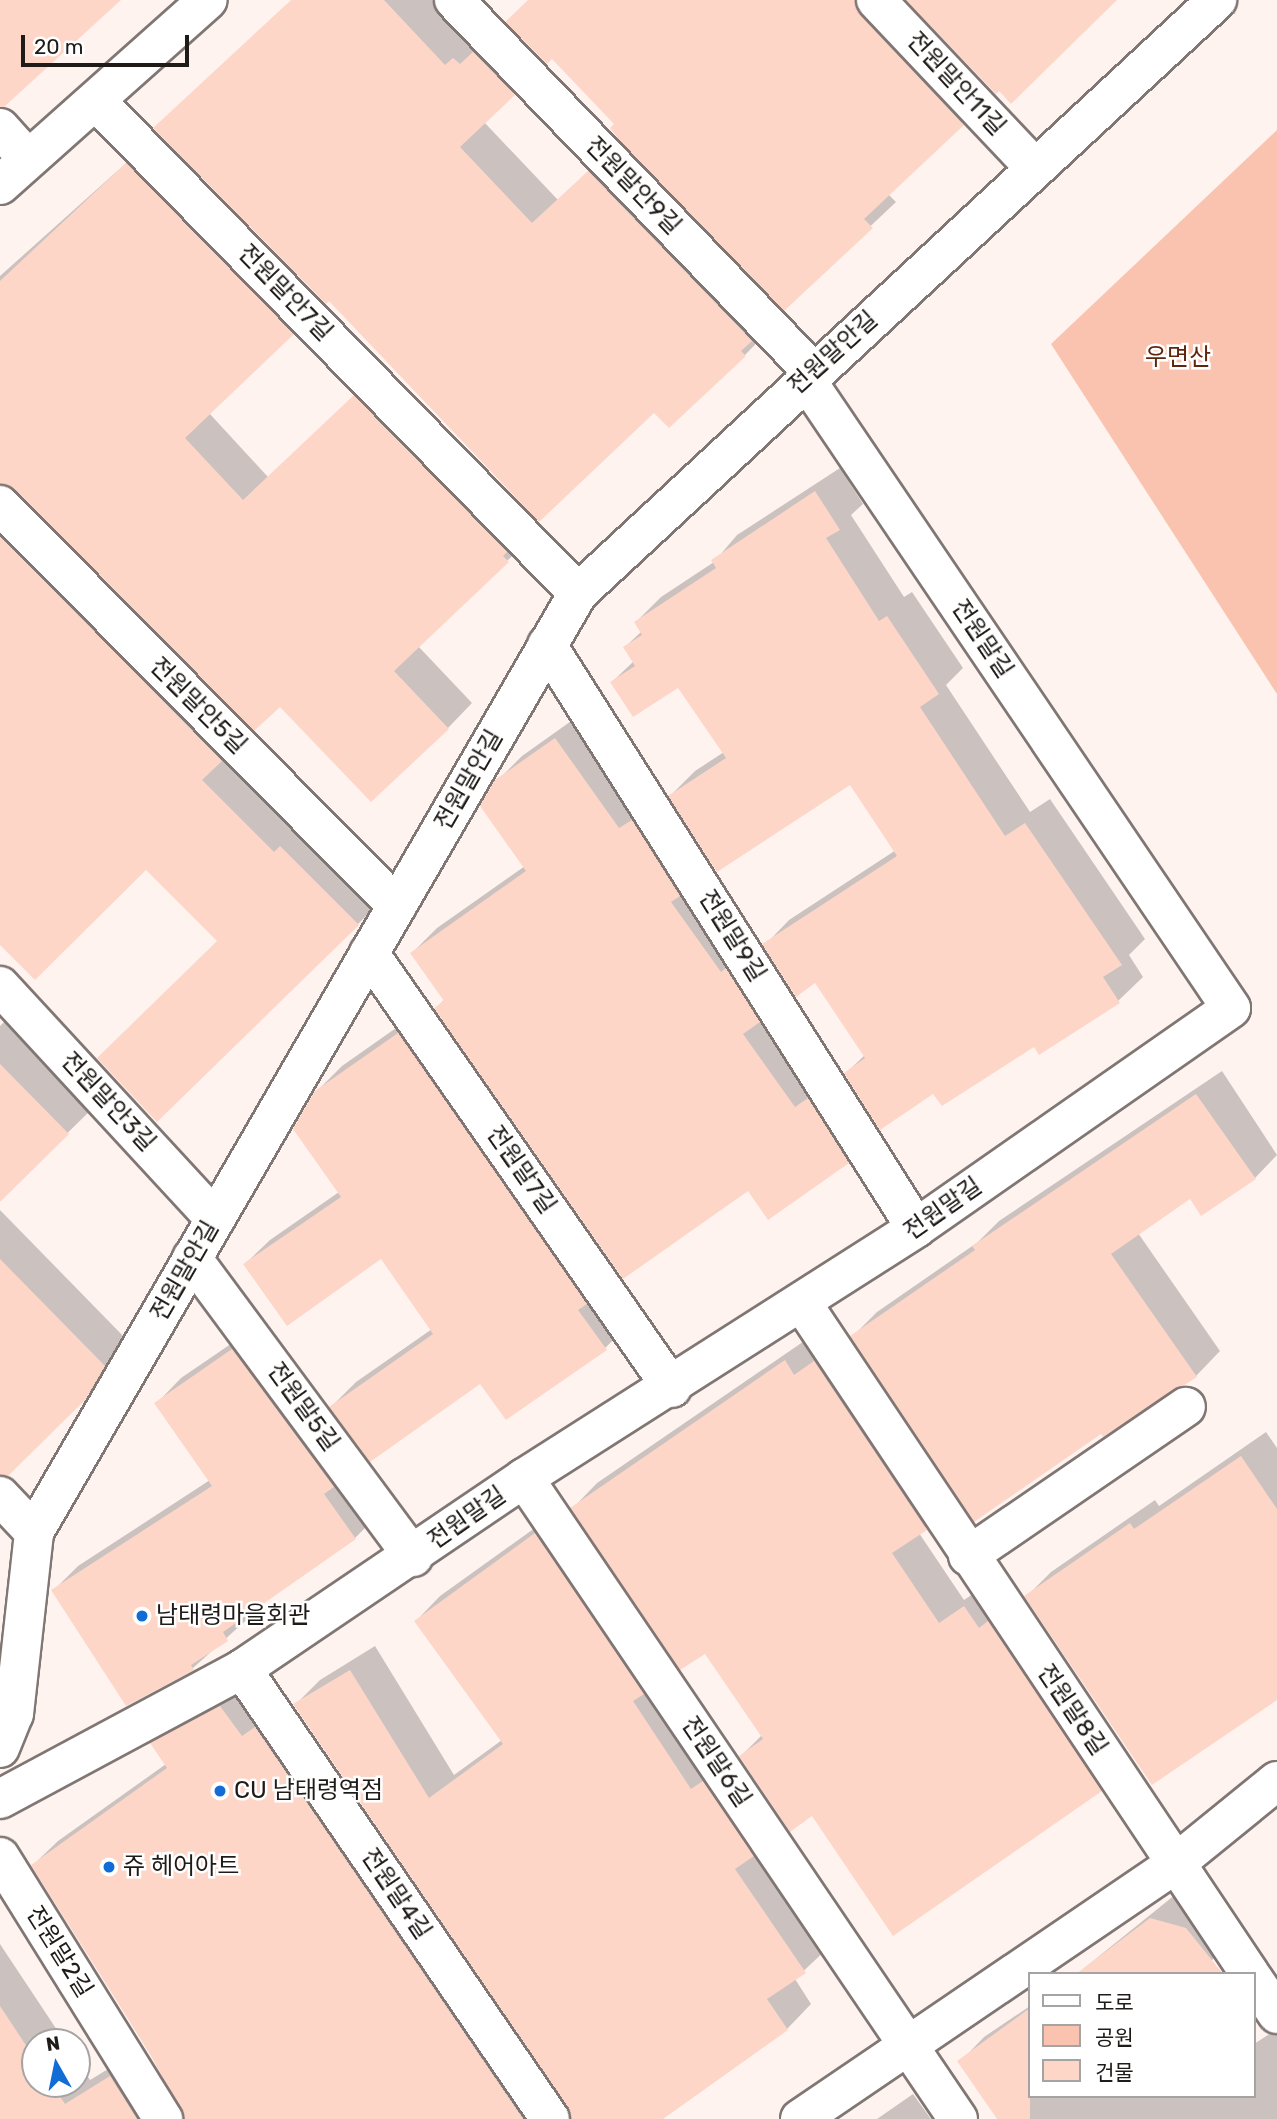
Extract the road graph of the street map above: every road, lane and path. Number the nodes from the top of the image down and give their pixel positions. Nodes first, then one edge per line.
1 (208, 0) edge
2 (454, 0) edge
3 (876, 0) edge
4 (1217, 0) edge
5 (96, 101) junction
6 (0, 128) edge
7 (27, 158) junction
8 (1035, 168) junction
9 (0, 185) edge
10 (809, 375) junction
11 (0, 505) edge
12 (578, 593) junction
13 (547, 645) junction
14 (397, 906) junction
15 (369, 953) junction
16 (0, 986) edge
17 (215, 1219) junction
18 (916, 1228) junction
19 (192, 1258) junction
20 (802, 1303) junction
21 (672, 1388) junction
22 (1186, 1407) dead end
23 (524, 1478) junction
24 (0, 1496) edge
25 (34, 1532) junction
26 (968, 1556) junction
27 (413, 1557) junction
28 (242, 1669) junction
29 (0, 1748) edge
30 (1277, 1781) edge
31 (0, 1799) edge
32 (0, 1857) edge
33 (1176, 1863) junction
34 (1249, 1972) edge
35 (1256, 1983) edge
36 (1277, 2014) edge
37 (908, 2046) junction
38 (163, 2119) edge
39 (550, 2119) edge
40 (800, 2119) edge
41 (958, 2119) edge

1 - 5 street
2 - 10 street, 전원말안9길
3 - 8 street, 전원말안11길
4 - 8 street, 전원말안길
5 - 7 street
5 - 12 street, 전원말안7길
6 - 7 street
7 - 9 street
8 - 10 street, 전원말안길
10 - 12 street, 전원말안길
10 - 18 street, 전원말길
11 - 14 street, 전원말안5길
12 - 13 street, 전원말안길
13 - 14 street, 전원말안길
13 - 18 street, 전원말9길
14 - 15 street, 전원말안길
15 - 17 street, 전원말안길
15 - 21 street, 전원말7길
16 - 17 street, 전원말안3길
17 - 19 street, 전원말안길
18 - 20 street, 전원말길
19 - 25 street, 전원말안길
19 - 27 street, 전원말5길
20 - 21 street, 전원말길
20 - 26 street, 전원말8길
21 - 23 street, 전원말길
22 - 26 street
23 - 27 street, 전원말길
23 - 37 street, 전원말6길
24 - 25 street
25 - 29 street, 전원말안길
26 - 33 street, 전원말8길
27 - 28 street, 전원말길
28 - 31 street, 전원말길
28 - 39 street, 전원말4길
30 - 33 street
32 - 38 street, 전원말2길
33 - 34 street, 전원말8길
33 - 37 street
35 - 36 street
37 - 40 street
37 - 41 street, 전원말6길

